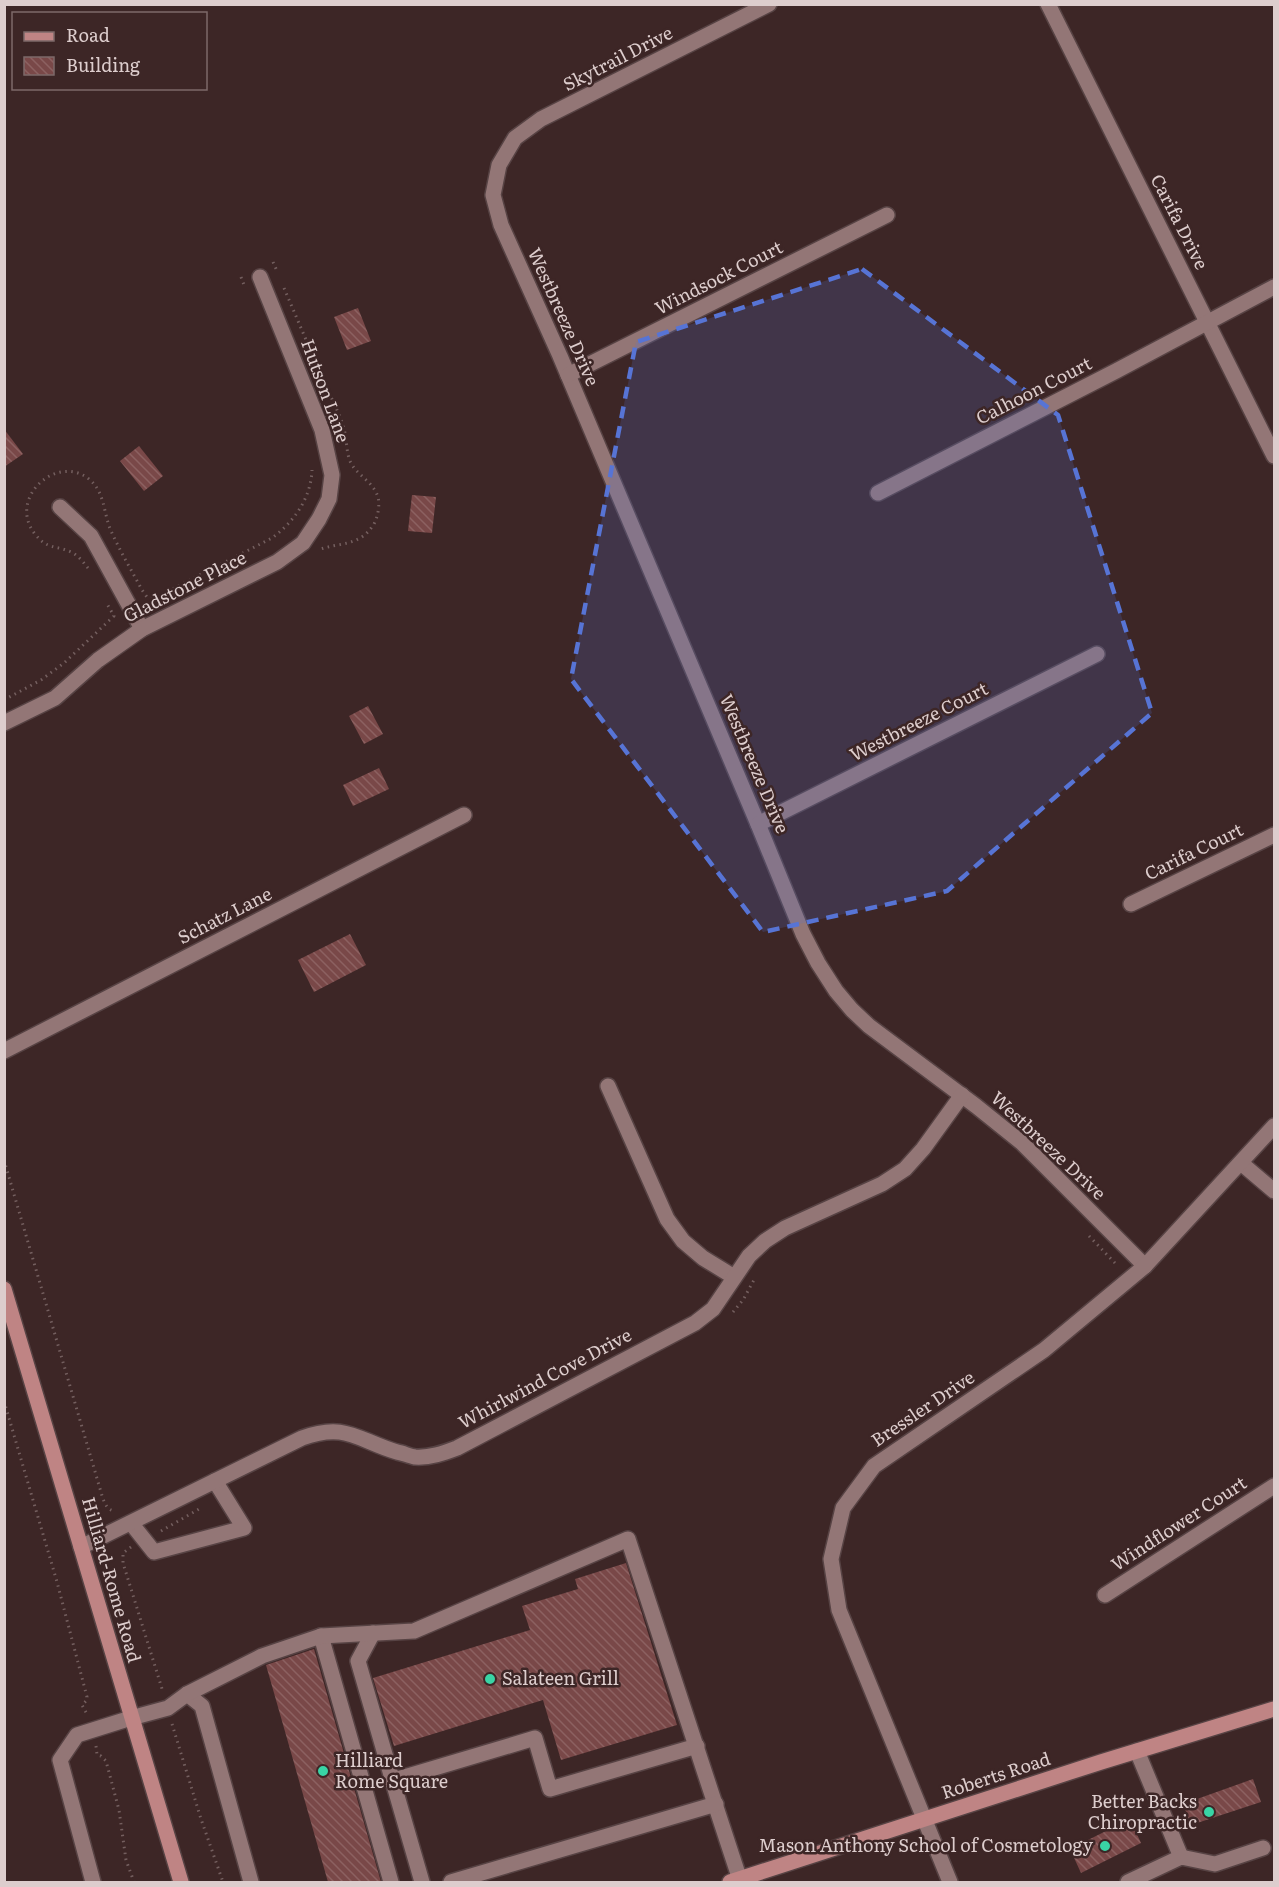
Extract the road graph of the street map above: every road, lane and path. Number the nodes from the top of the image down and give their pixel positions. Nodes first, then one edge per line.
1 (770, 4) edge
2 (1048, 4) edge
3 (499, 165) joint
4 (887, 215) dead end
5 (273, 262) dead end
6 (278, 273) dead end
7 (260, 277) dead end
8 (241, 278) dead end
9 (282, 283) dead end
10 (1275, 287) edge
11 (245, 288) dead end
12 (1208, 323) junction
13 (568, 375) junction
14 (1275, 456) edge
15 (312, 464) dead end
16 (878, 493) dead end
17 (60, 507) dead end
18 (319, 519) joint
19 (313, 553) dead end
20 (91, 572) dead end
21 (106, 601) dead end
22 (142, 629) junction
23 (1097, 654) dead end
24 (4, 700) edge
25 (4, 723) edge
26 (464, 815) dead end
27 (758, 824) junction
28 (1275, 835) edge
29 (1131, 904) dead end
30 (4, 1051) edge
31 (608, 1086) dead end
32 (962, 1095) junction
33 (1275, 1126) edge
34 (4, 1160) edge
35 (1241, 1163) junction
36 (1275, 1191) edge
37 (1145, 1266) junction
38 (734, 1277) junction
39 (4, 1289) edge
40 (4, 1401) edge
41 (215, 1481) junction
42 (1275, 1486) edge
43 (121, 1510) dead end
44 (131, 1523) junction
45 (81, 1547) junction
46 (57, 1582) dead end
47 (1105, 1595) dead end
48 (373, 1633) junction
49 (321, 1636) junction
50 (187, 1694) junction
51 (1275, 1709) edge
52 (131, 1718) junction
53 (697, 1746) junction
54 (1137, 1752) junction
55 (391, 1781) junction
56 (716, 1804) junction
57 (924, 1819) junction
58 (1263, 1848) dead end
59 (1181, 1857) junction
60 (735, 1881) edge
61 (93, 1882) edge
62 (181, 1882) edge
63 (251, 1882) edge
64 (391, 1882) edge
65 (422, 1882) edge
66 (451, 1882) edge
67 (950, 1882) edge
68 (1128, 1882) edge

1 - 3 street, Skytrail Drive
2 - 12 street, Carifa Drive
3 - 13 street, Westbreeze Drive
4 - 13 street, Windsock Court
5 - 6 path
7 - 18 street, Hutson Lane
8 - 11 path
9 - 19 path
10 - 12 street, Calhoon Court
12 - 14 street, Carifa Drive
12 - 16 street, Calhoon Court
13 - 27 street, Westbreeze Drive
15 - 20 path
17 - 22 street
18 - 22 street, Gladstone Place
21 - 24 path
22 - 25 street, Gladstone Place
23 - 27 street, Westbreeze Court
26 - 30 street, Schatz Lane
27 - 32 street, Westbreeze Drive
28 - 29 street, Carifa Court
31 - 38 street
32 - 37 street, Westbreeze Drive
32 - 38 street, Whirlwind Cove Drive
33 - 35 street, Bressler Drive
34 - 43 path
35 - 36 street
35 - 37 street, Bressler Drive
37 - 57 street, Bressler Drive
38 - 41 street, Whirlwind Cove Drive
39 - 45 main road, Hilliard-Rome Road
40 - 46 path
41 - 44 street, Whirlwind Cove Drive
41 - 44 street
42 - 47 street, Windflower Court
44 - 45 street, Whirlwind Cove Drive
45 - 52 main road, Hilliard-Rome Road
48 - 49 street
48 - 53 street
48 - 55 street
49 - 50 street
49 - 64 street
50 - 52 street
50 - 63 street
51 - 54 main road, Roberts Road
52 - 61 street
52 - 62 main road, Hilliard-Rome Road
53 - 55 street
53 - 56 street
54 - 57 main road, Roberts Road
54 - 59 street
55 - 65 street
56 - 60 street
56 - 66 street
57 - 60 main road, Roberts Road
57 - 67 street, Bressler Drive
58 - 59 street
59 - 68 street

